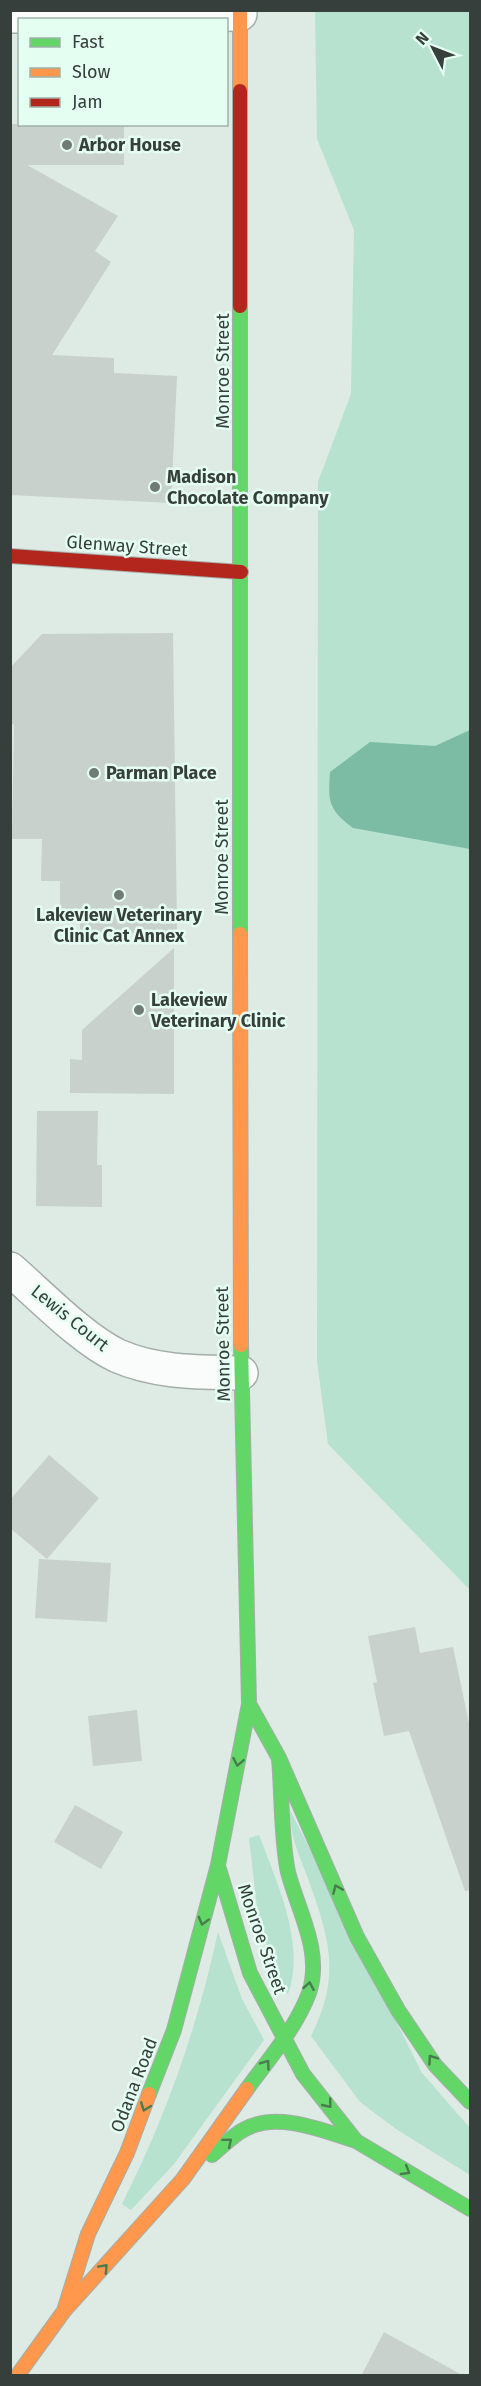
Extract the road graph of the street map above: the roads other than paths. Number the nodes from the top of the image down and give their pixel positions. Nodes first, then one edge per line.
1 (240, 13) edge
2 (10, 16) edge
3 (10, 556) edge
4 (241, 572) junction
5 (10, 1269) edge
6 (241, 1373) junction
7 (249, 1704) junction
8 (279, 1758) junction
9 (218, 1865) junction
10 (284, 2038) junction
11 (471, 2102) edge
12 (356, 2141) junction
13 (183, 2179) junction
14 (471, 2209) edge
15 (64, 2311) junction
16 (17, 2376) edge

1 - 2 street
1 - 4 main road, Monroe Street
3 - 4 main road, Glenway Street
4 - 6 main road, Monroe Street
5 - 6 street, Lewis Court
6 - 7 main road, Monroe Street
7 - 8 main road, Monroe Street
7 -> 9 main road, Monroe Street
10 -> 8 main road, Monroe Street
11 -> 8 main road, Monroe Street
9 - 10 main road, Monroe Street
9 -> 15 main road, Odana Road
10 -> 12 main road
13 -> 10 main road, Odana Road
13 -> 12 main road
12 -> 14 main road
15 -> 13 main road, Odana Road
15 - 16 main road, Odana Road

